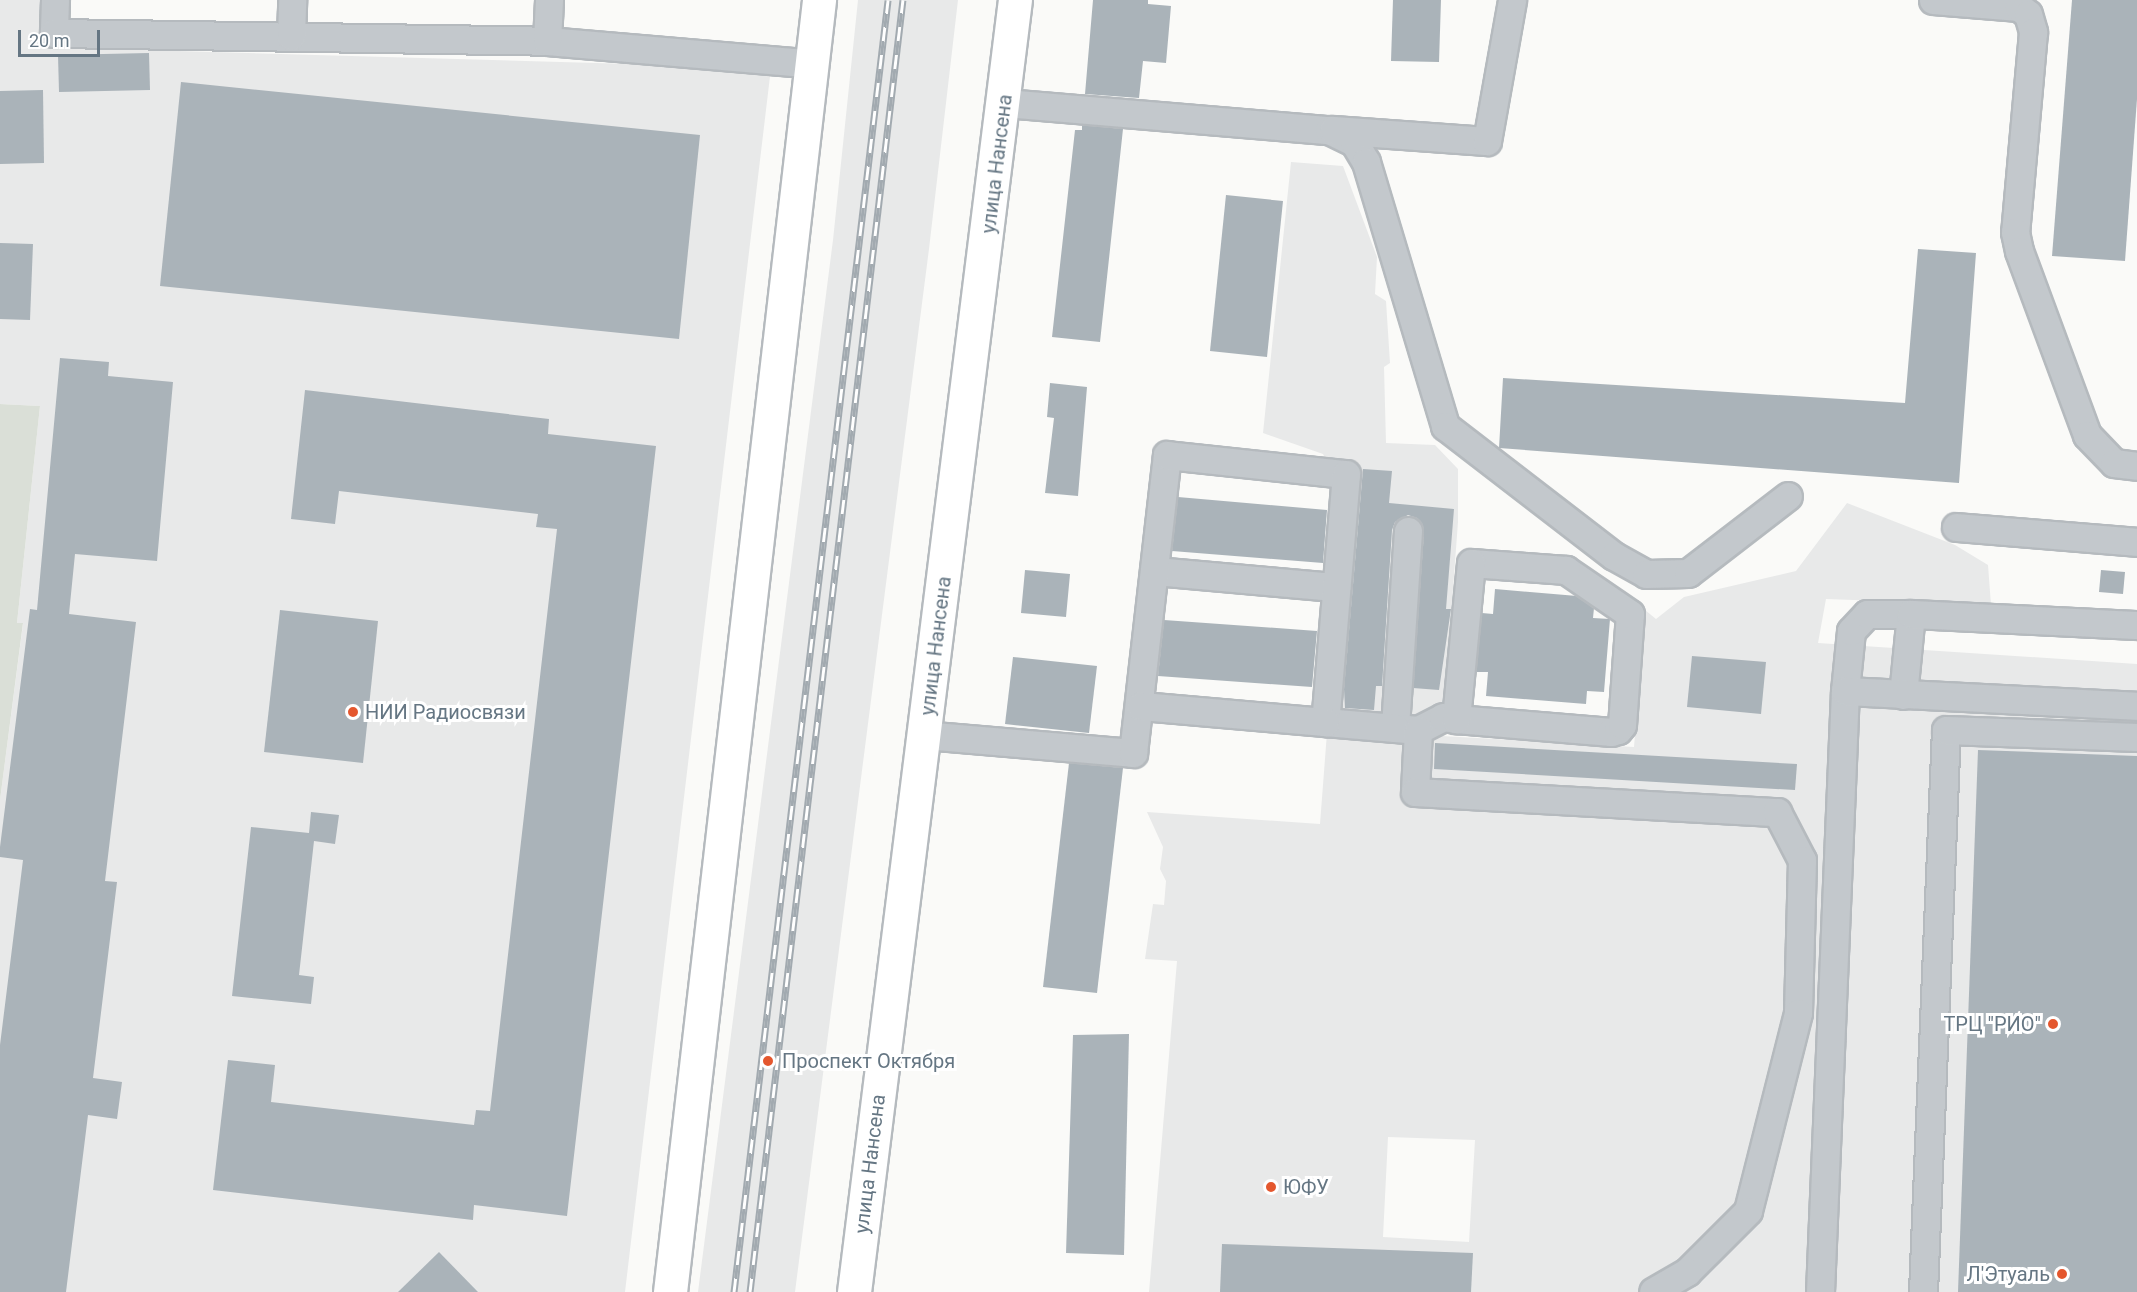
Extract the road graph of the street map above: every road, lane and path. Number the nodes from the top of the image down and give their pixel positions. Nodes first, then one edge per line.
1 (55, 0) edge
2 (292, 0) edge
3 (549, 0) edge
4 (819, 0) edge
5 (1015, 0) edge
6 (1512, 0) edge
7 (1933, 0) edge
8 (291, 36) junction
9 (548, 41) junction
10 (813, 64) junction
11 (1005, 103) junction
12 (1329, 130) junction
13 (2137, 466) edge
14 (1788, 496) dead end
15 (1956, 527) dead end
16 (1408, 531) dead end
17 (2137, 542) edge
18 (1155, 571) junction
19 (1336, 587) junction
20 (1911, 614) junction
21 (2137, 626) edge
22 (1845, 691) junction
23 (1903, 695) junction
24 (1141, 706) junction
25 (2137, 706) edge
26 (1456, 719) junction
27 (1325, 722) junction
28 (1406, 729) junction
29 (924, 735) junction
30 (2137, 737) edge
31 (670, 1292) edge
32 (854, 1292) edge
33 (1653, 1292) edge
34 (1820, 1292) edge
35 (1923, 1292) edge

1 - 8 street
2 - 8 street
3 - 9 street
4 - 10 main road
5 - 11 main road, улица Нансена
6 - 12 street
7 - 13 street
8 - 9 street
9 - 10 street
10 - 31 main road
11 - 12 street
11 - 29 main road, улица Нансена
12 - 14 street
15 - 17 street
16 - 28 street
18 - 19 street
18 - 19 street
18 - 24 street
19 - 27 street
20 - 21 street
20 - 22 street
20 - 23 street
22 - 23 street
22 - 34 street
23 - 25 street
24 - 27 street
24 - 29 street
26 - 26 street
26 - 28 street
27 - 28 street
28 - 33 street
29 - 32 main road, улица Нансена
30 - 35 street

